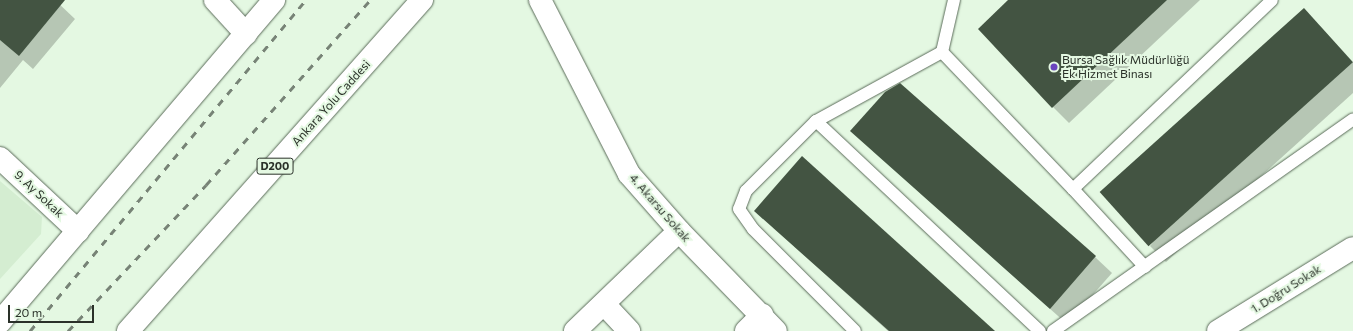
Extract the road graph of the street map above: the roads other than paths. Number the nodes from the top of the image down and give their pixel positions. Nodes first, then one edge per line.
1 (215, 0) edge
2 (274, 0) edge
3 (422, 0) edge
4 (540, 0) edge
5 (954, 0) edge
6 (1272, 0) edge
7 (246, 34) junction
8 (942, 52) junction
9 (1353, 118) edge
10 (816, 121) junction
11 (0, 158) edge
12 (1073, 189) junction
13 (78, 230) junction
14 (679, 232) junction
15 (1353, 248) edge
16 (1145, 267) junction
17 (604, 304) junction
18 (762, 315) junction
19 (0, 322) edge
20 (128, 331) edge
21 (575, 331) edge
22 (629, 331) edge
23 (746, 331) edge
24 (776, 331) edge
25 (855, 331) edge
26 (1040, 331) edge
27 (1053, 331) edge
28 (1218, 331) edge

1 - 7 main road
2 - 7 main road
3 - 20 main road, Ankara Yolu Caddesi / D200
4 - 14 main road, 4. Akarsu Sokak
5 - 8 lane
6 - 12 lane
7 - 13 main road
8 - 10 lane
8 - 12 lane
9 - 16 lane
10 - 25 lane
10 - 26 lane
11 - 13 main road, 9. Ay Sokak
12 - 16 lane
13 - 19 main road
14 - 17 main road
14 - 18 main road, 4. Akarsu Sokak
15 - 28 main road, 1. Doğru Sokak
16 - 27 lane
17 - 21 main road
17 - 22 main road
18 - 23 main road
18 - 24 main road, 4. Akarsu Sokak

